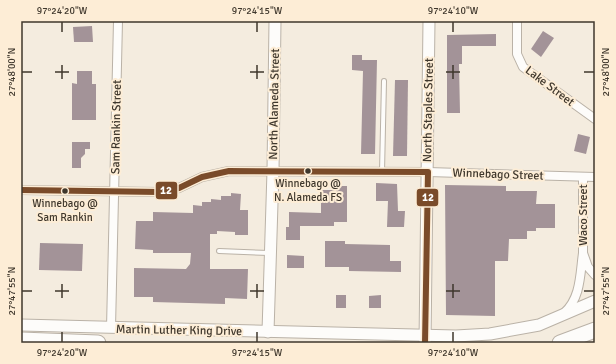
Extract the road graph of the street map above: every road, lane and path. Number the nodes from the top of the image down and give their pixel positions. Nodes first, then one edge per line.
1 (118, 21) edge
2 (275, 21) edge
3 (429, 21) edge
4 (517, 21) edge
5 (384, 81) dead end
6 (595, 119) edge
7 (273, 171) junction
8 (382, 172) junction
9 (428, 172) junction
10 (583, 177) junction
11 (595, 177) edge
12 (21, 190) edge
13 (115, 192) junction
14 (220, 251) dead end
15 (270, 253) junction
16 (582, 253) junction
17 (595, 275) edge
18 (595, 302) edge
19 (559, 317) junction
20 (21, 325) edge
21 (111, 328) junction
22 (595, 330) edge
23 (268, 332) junction
24 (425, 339) edge
25 (21, 340) edge
26 (98, 343) edge
27 (560, 343) edge

1 - 13 street, Sam Rankin Street
2 - 7 street, North Alameda Street
3 - 9 street, North Staples Street
4 - 6 street, Lake Street
5 - 8 lane
7 - 8 street, Winnebago Street
7 - 13 street, Winnebago Street
7 - 15 street, North Alameda Street
8 - 9 street, Winnebago Street
9 - 10 street, Winnebago Street
9 - 24 street, North Staples Street
10 - 11 street, Winnebago Street
10 - 16 street, Waco Street
12 - 13 street, Winnebago Street
13 - 21 street, Sam Rankin Street
14 - 15 lane
15 - 23 street, North Alameda Street
16 - 17 street, Waco Street
16 - 19 street, Waco Street
18 - 19 street, Martin Luther King Drive
19 - 24 street, Martin Luther King Drive
20 - 21 street, Martin Luther King Drive
21 - 23 street, Martin Luther King Drive
22 - 27 highway
23 - 24 street, Martin Luther King Drive
25 - 26 highway

